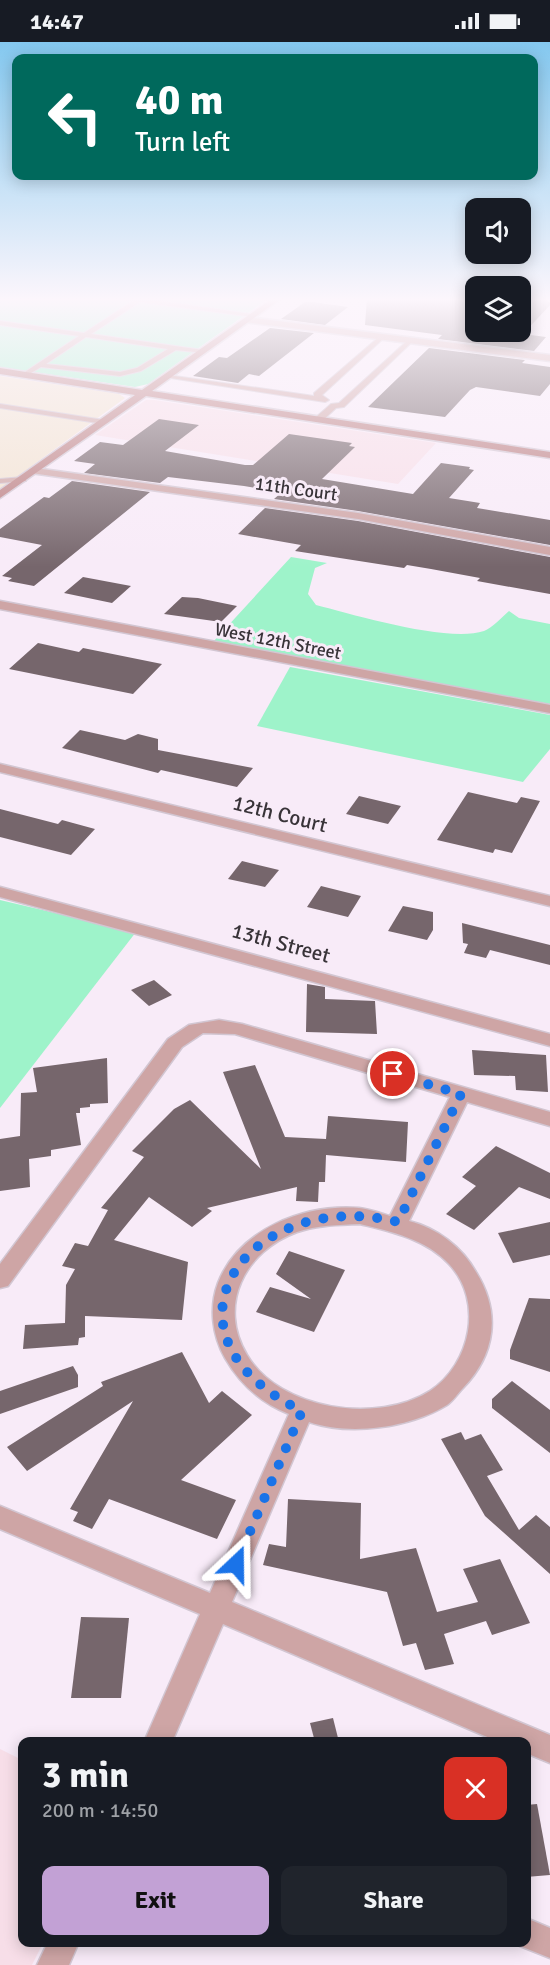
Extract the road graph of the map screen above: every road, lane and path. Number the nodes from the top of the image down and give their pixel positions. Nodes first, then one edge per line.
1 (110, 388) edge
2 (153, 388) edge
3 (241, 388) edge
4 (325, 388) edge
5 (360, 388) edge
6 (145, 393) junction
7 (324, 400) junction
8 (0, 406) edge
9 (334, 406) junction
10 (318, 420) junction
11 (104, 422) junction
12 (550, 455) edge
13 (35, 471) junction
14 (23, 479) junction
15 (0, 481) edge
16 (0, 495) edge
17 (550, 551) edge
18 (0, 605) edge
19 (550, 709) edge
20 (0, 768) edge
21 (0, 892) edge
22 (550, 900) edge
23 (550, 1040) edge
24 (461, 1094) junction
25 (550, 1119) edge
26 (398, 1222) junction
27 (0, 1280) edge
28 (302, 1411) junction
29 (0, 1517) edge
30 (217, 1608) junction
31 (160, 1737) edge
32 (522, 1737) edge
33 (531, 1741) edge
34 (550, 1749) edge
35 (531, 1935) edge
36 (550, 1943) edge
37 (62, 1947) edge
38 (53, 1965) edge

1 - 6 street
2 - 6 street
3 - 7 lane
4 - 7 lane
5 - 9 lane
6 - 10 street
6 - 11 street
7 - 9 lane
8 - 11 lane
9 - 10 lane
10 - 12 street
11 - 13 street
13 - 14 street
13 - 17 street, 11th Court
14 - 15 lane
14 - 16 street
18 - 19 street, West 12th Street
20 - 22 street, 12th Court
21 - 23 street, 13th Street
24 - 25 street
24 - 26 street
24 - 27 street
26 - 28 street
26 - 28 street
28 - 30 street
29 - 30 street
30 - 31 street
30 - 32 street
33 - 34 street
35 - 36 street
37 - 38 street

